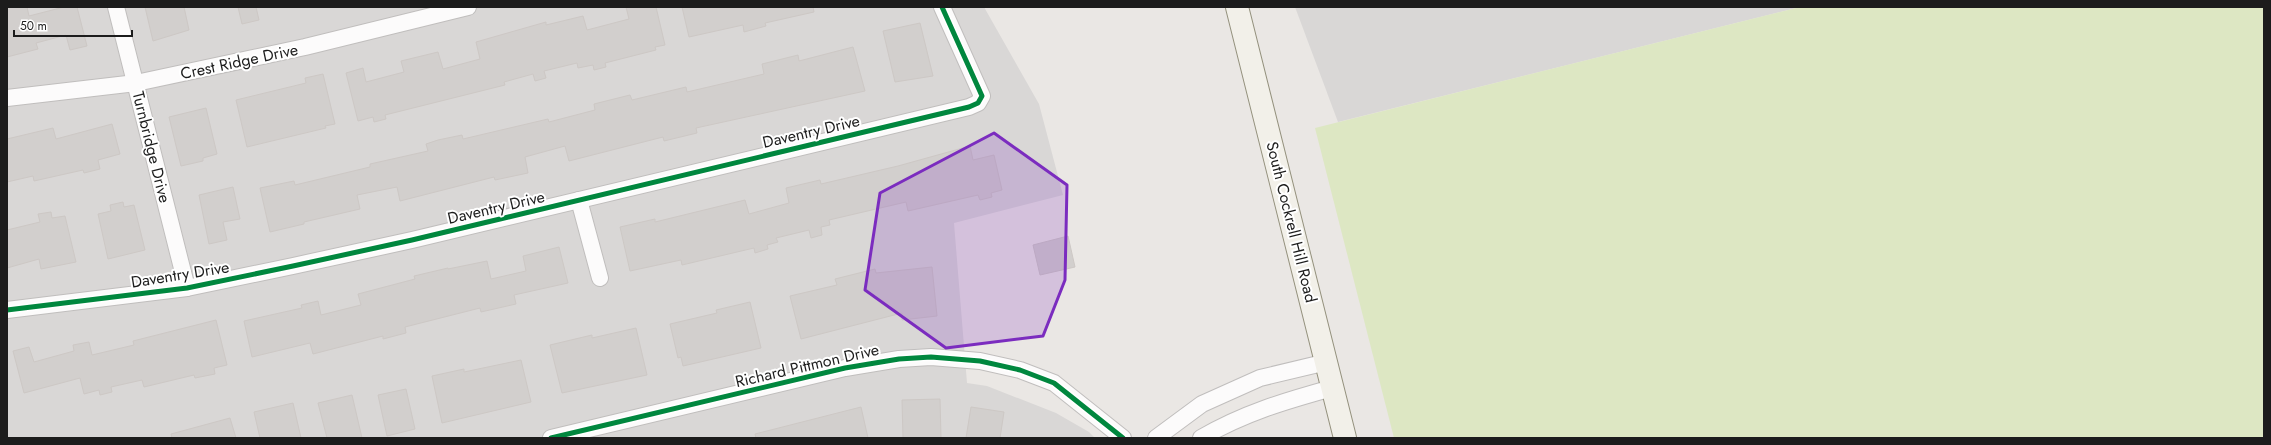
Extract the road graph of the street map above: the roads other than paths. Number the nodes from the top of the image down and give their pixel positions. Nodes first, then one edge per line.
1 (116, 7) edge
2 (468, 7) edge
3 (942, 7) edge
4 (1237, 7) edge
5 (136, 83) junction
6 (7, 98) edge
7 (579, 200) junction
8 (600, 278) dead end
9 (187, 288) junction
10 (7, 310) edge
11 (1327, 362) junction
12 (1332, 388) junction
13 (551, 438) edge
14 (1123, 438) edge
15 (1156, 438) edge
16 (1201, 438) edge
17 (1346, 438) edge

1 - 5 street, Turnbridge Drive
2 - 5 street, Crest Ridge Drive
3 - 7 street, Daventry Drive
4 - 11 main road, South Cockrell Hill Road
5 - 6 street, Crest Ridge Drive
5 - 9 street, Turnbridge Drive
7 - 8 street
7 - 9 street, Daventry Drive
9 - 10 street, Daventry Drive
11 - 12 main road, South Cockrell Hill Road
11 - 15 street
12 - 16 street
12 - 17 main road, South Cockrell Hill Road
13 - 14 street, Richard Pittmon Drive

